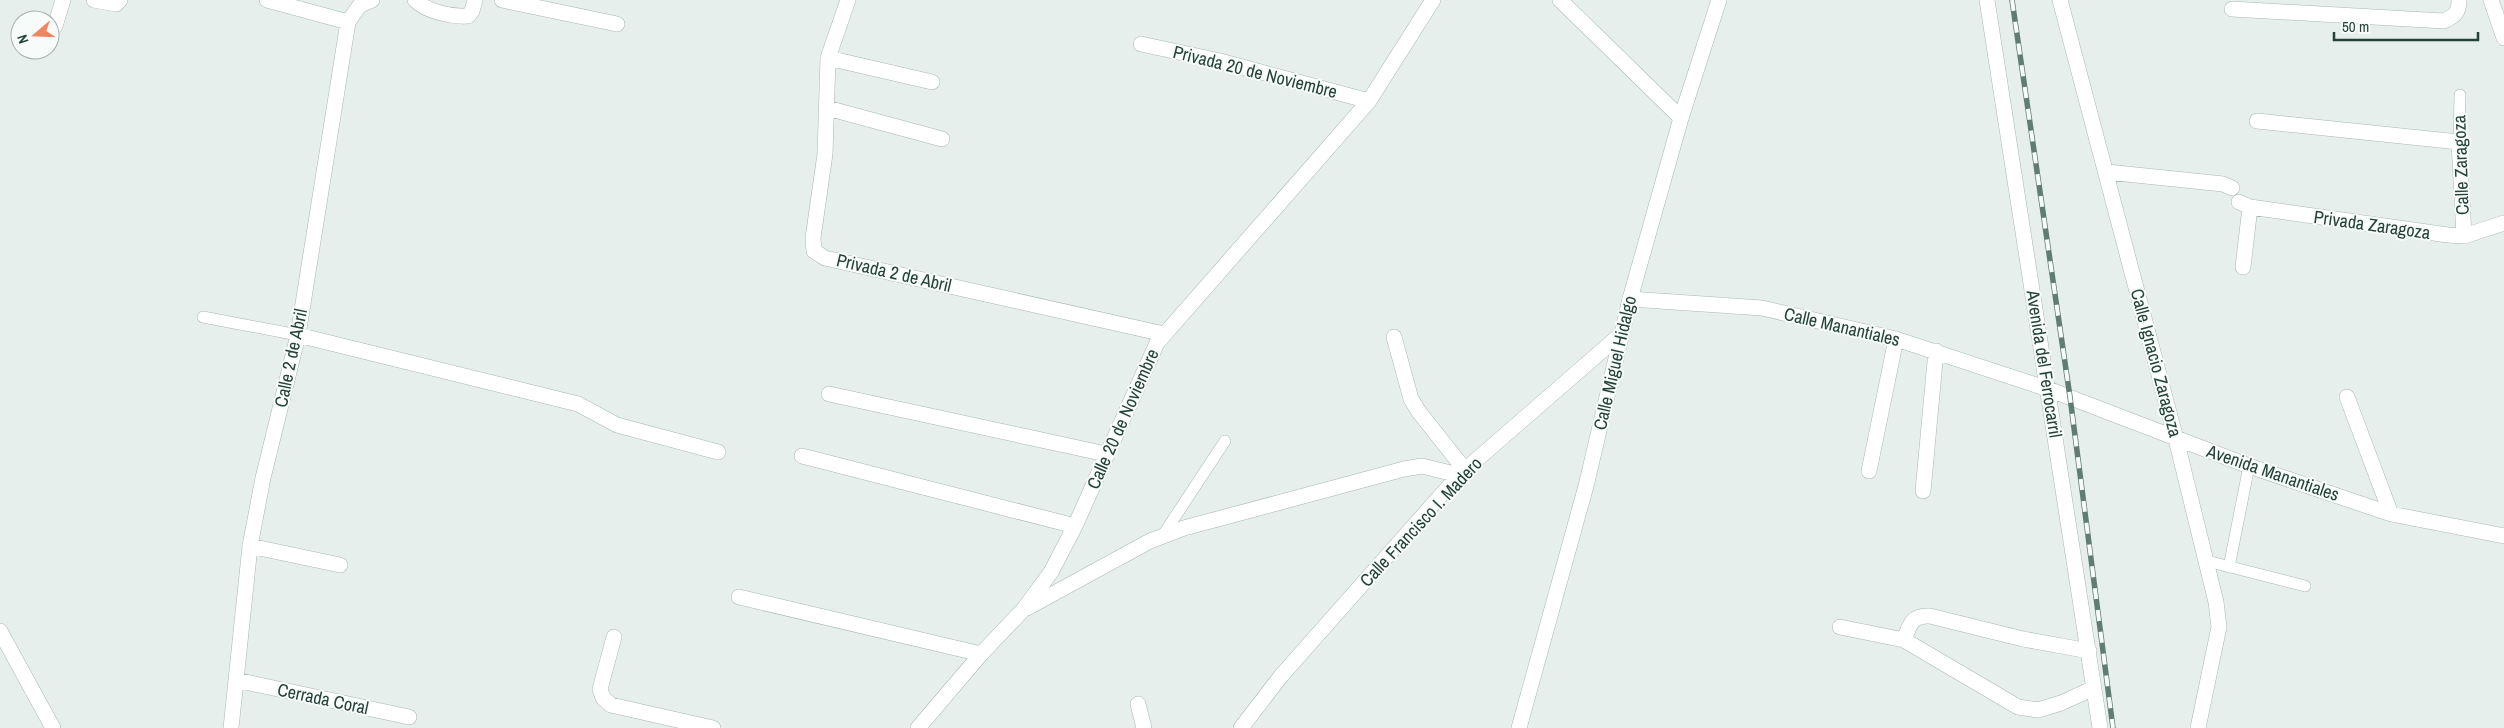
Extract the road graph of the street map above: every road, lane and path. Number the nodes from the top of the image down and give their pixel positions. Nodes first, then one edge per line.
1 (94, 0) edge
2 (120, 0) edge
3 (267, 0) edge
4 (372, 0) edge
5 (415, 0) edge
6 (475, 0) edge
7 (502, 0) edge
8 (848, 0) edge
9 (1433, 0) edge
10 (1560, 0) edge
11 (1719, 0) edge
12 (1987, 0) edge
13 (2060, 0) edge
14 (2460, 0) edge
15 (2491, 0) edge
16 (2232, 9) dead end
17 (348, 22) junction
18 (617, 24) dead end
19 (2504, 38) edge
20 (1142, 44) dead end
21 (828, 58) junction
22 (932, 82) dead end
23 (2460, 95) dead end
24 (1369, 101) junction
25 (827, 108) junction
26 (1681, 118) junction
27 (2257, 121) dead end
28 (942, 139) dead end
29 (2459, 142) junction
30 (2107, 172) junction
31 (2232, 188) dead end
32 (2504, 222) edge
33 (2464, 236) junction
34 (2243, 266) dead end
35 (1630, 299) junction
36 (203, 317) dead end
37 (1164, 334) junction
38 (298, 335) junction
39 (1620, 335) junction
40 (1394, 337) dead end
41 (1896, 339) junction
42 (1936, 351) junction
43 (2048, 389) junction
44 (829, 394) dead end
45 (2346, 397) dead end
46 (2176, 439) junction
47 (1225, 441) dead end
48 (718, 452) dead end
49 (1106, 454) junction
50 (802, 456) dead end
51 (2250, 466) junction
52 (1868, 471) dead end
53 (1462, 472) junction
54 (1924, 491) dead end
55 (2391, 514) junction
56 (1075, 526) junction
57 (1163, 535) junction
58 (2504, 536) edge
59 (250, 546) junction
60 (2207, 562) junction
61 (340, 565) dead end
62 (2229, 567) junction
63 (2305, 586) dead end
64 (739, 597) dead end
65 (1023, 610) junction
66 (1840, 627) dead end
67 (0, 631) edge
68 (614, 637) dead end
69 (1904, 640) junction
70 (2088, 651) junction
71 (981, 654) junction
72 (236, 680) junction
73 (2094, 688) junction
74 (1138, 704) dead end
75 (409, 717) dead end
76 (53, 728) edge
77 (232, 728) edge
78 (713, 728) edge
79 (918, 728) edge
80 (1144, 728) edge
81 (1241, 728) edge
82 (1519, 728) edge
83 (2100, 728) edge
84 (2198, 728) edge

1 - 2 street
3 - 17 street
4 - 17 street
5 - 6 street
7 - 18 street
8 - 21 street, Privada 2 de Abril
9 - 24 street, Calle 20 de Noviembre
10 - 26 street
11 - 26 street, Calle Miguel Hidalgo
12 - 43 street, Avenida del Ferrocarril
13 - 30 street, Calle Ignacio Zaragoza
14 - 16 street
15 - 19 street
17 - 38 street, Calle 2 de Abril
20 - 24 street, Privada 20 de Noviembre
21 - 22 street
21 - 25 street, Privada 2 de Abril
23 - 29 lane, Calle Zaragoza
24 - 37 street, Calle 20 de Noviembre
25 - 28 street
25 - 37 street, Privada 2 de Abril
26 - 35 street, Calle Miguel Hidalgo
27 - 29 street
29 - 33 street, Calle Zaragoza
30 - 31 street
30 - 46 street, Calle Ignacio Zaragoza
32 - 33 street, Privada Zaragoza
33 - 34 street, Privada Zaragoza
35 - 39 street, Calle Miguel Hidalgo
35 - 41 street, Calle Manantiales
36 - 38 lane
37 - 49 street, Calle 20 de Noviembre
38 - 48 street
38 - 59 street, Calle 2 de Abril
39 - 53 street, Calle Francisco I. Madero
39 - 82 street, Calle Miguel Hidalgo
40 - 53 street
41 - 42 street, Calle Manantiales
41 - 52 street
42 - 43 street, Calle Manantiales
42 - 54 street
43 - 46 street, Avenida Manantiales
43 - 70 street, Avenida del Ferrocarril
44 - 49 street
45 - 55 street
46 - 51 street, Avenida Manantiales
46 - 60 street, Calle Ignacio Zaragoza
47 - 57 lane
49 - 56 street, Calle 20 de Noviembre
50 - 56 street
51 - 55 street, Avenida Manantiales
51 - 62 lane
53 - 57 street
53 - 81 street, Calle Francisco I. Madero
55 - 58 street, Avenida Manantiales
56 - 65 street, Calle 20 de Noviembre
57 - 65 street
59 - 61 street
59 - 72 street, Calle 2 de Abril
60 - 62 lane
60 - 84 street, Calle Ignacio Zaragoza
62 - 63 lane
64 - 71 street
65 - 71 street, Calle 20 de Noviembre
66 - 69 street
67 - 76 street
68 - 78 street
69 - 70 street
69 - 73 street
70 - 73 street, Avenida del Ferrocarril
71 - 79 street, Calle 20 de Noviembre
72 - 75 street, Cerrada Coral
72 - 77 street, Calle 2 de Abril
73 - 83 street, Avenida del Ferrocarril
74 - 80 street

